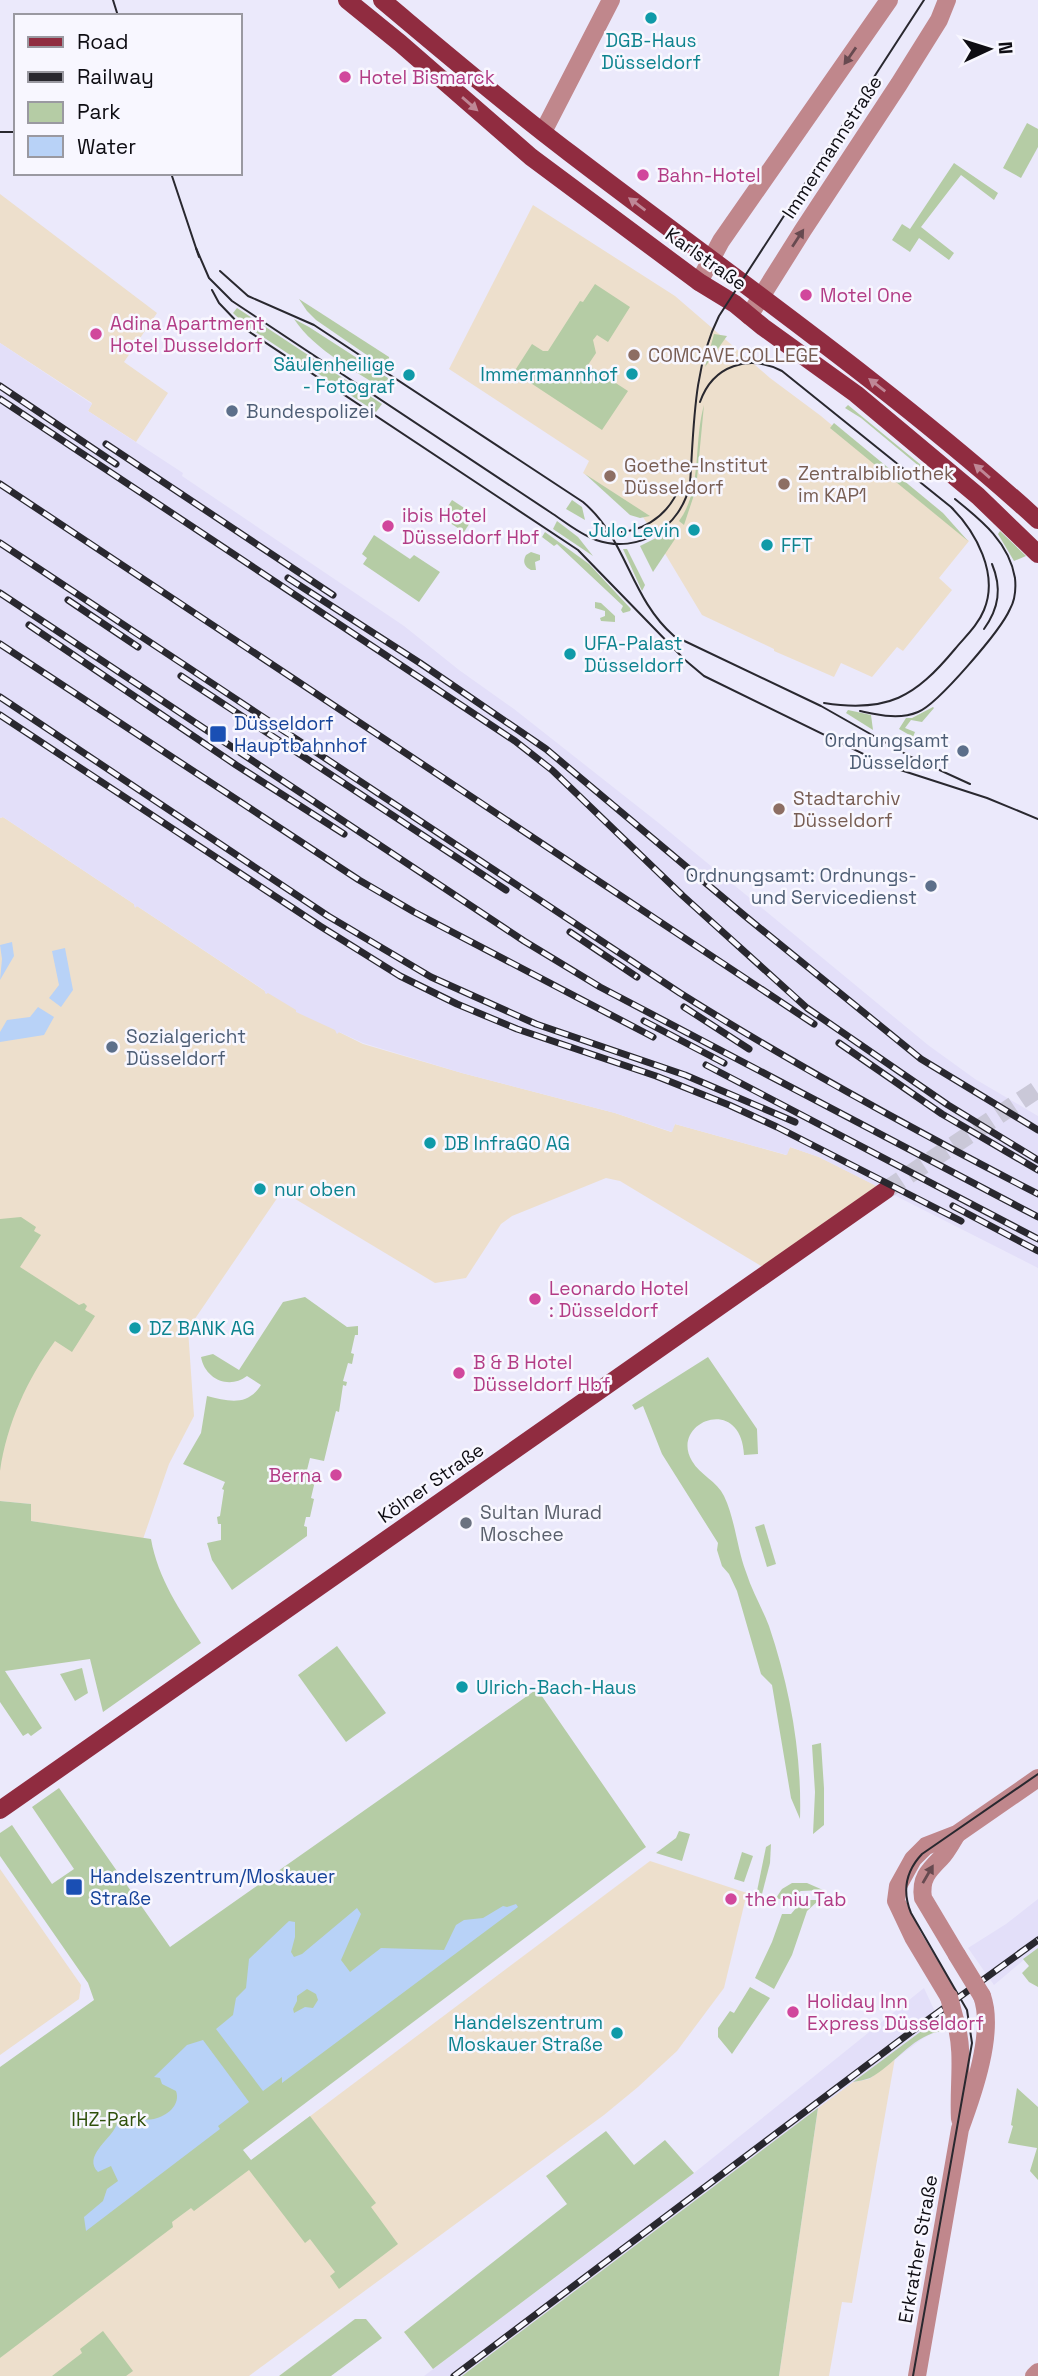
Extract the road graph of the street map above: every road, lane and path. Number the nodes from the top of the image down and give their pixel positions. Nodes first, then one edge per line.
1 (347, 0) edge
2 (382, 0) edge
3 (611, 0) edge
4 (890, 0) edge
5 (947, 0) edge
6 (543, 132) junction
7 (531, 157) junction
8 (711, 260) junction
9 (699, 282) junction
10 (762, 297) junction
11 (749, 316) junction
12 (1038, 520) edge
13 (1038, 554) edge
14 (886, 1191) tunnel mouth
15 (1038, 1778) edge
16 (0, 1810) edge
17 (957, 1834) junction
18 (960, 2129) junction
19 (917, 2376) edge

1 -> 7 main road, Karlstraße
2 - 6 main road, Karlstraße
3 - 6 street
4 -> 8 street, Immermannstraße
10 -> 5 street, Immermannstraße
6 - 7 main road
8 -> 6 main road, Karlstraße
7 - 9 main road, Karlstraße
8 - 9 street, Immermannstraße
8 - 10 main road, Karlstraße
9 - 11 main road, Karlstraße
10 - 11 street, Immermannstraße
12 -> 10 main road, Karlstraße
11 - 13 main road, Karlstraße
14 - 16 main road, Kölner Straße
15 - 17 street, Erkrather Straße
18 -> 17 street, Erkrather Straße, bridge
17 - 18 street, Erkrather Straße, bridge
18 - 19 street, Erkrather Straße

